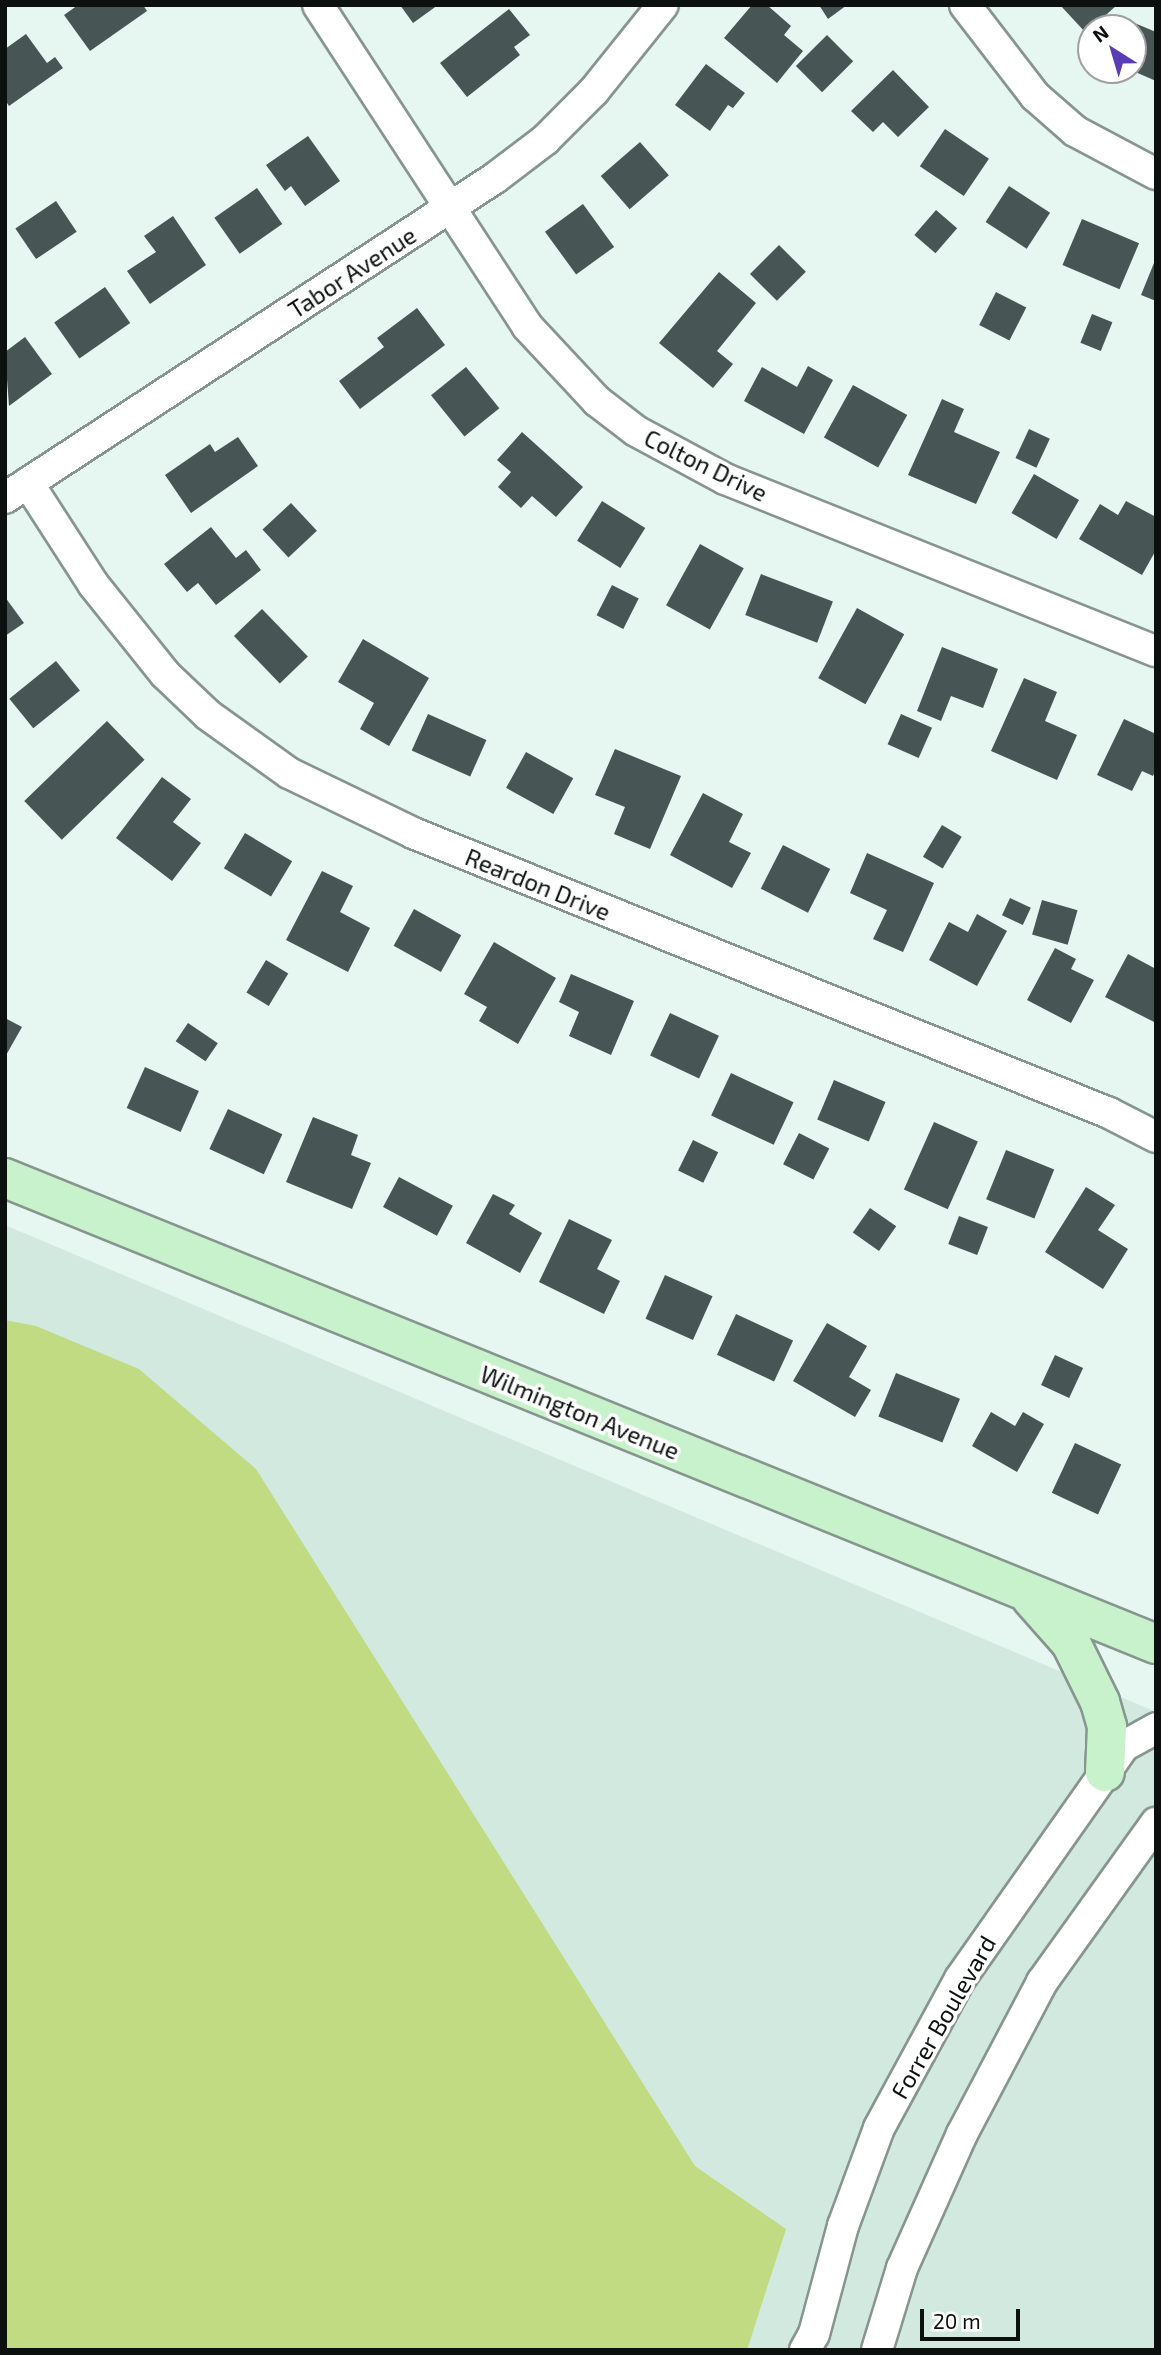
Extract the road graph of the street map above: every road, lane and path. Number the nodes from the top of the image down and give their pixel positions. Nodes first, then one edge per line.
1 (318, 5) edge
2 (663, 5) edge
3 (965, 5) edge
4 (1156, 174) edge
5 (449, 208) junction
6 (16, 491) edge
7 (1156, 651) edge
8 (1156, 1137) edge
9 (5, 1178) edge
10 (1026, 1593) junction
11 (1156, 1644) edge
12 (1156, 1728) edge
13 (1105, 1772) junction
14 (1156, 1823) edge
15 (805, 2350) edge
16 (877, 2350) edge

1 - 5 street, Colton Drive
2 - 5 street, Tabor Avenue
3 - 4 street
5 - 6 street, Tabor Avenue
5 - 7 street, Colton Drive
6 - 8 street, Reardon Drive
9 - 10 main road, Wilmington Avenue
10 - 11 main road, Wilmington Avenue
10 - 13 main road
12 - 13 street, Forrer Boulevard
13 - 15 street, Forrer Boulevard
14 - 16 street

